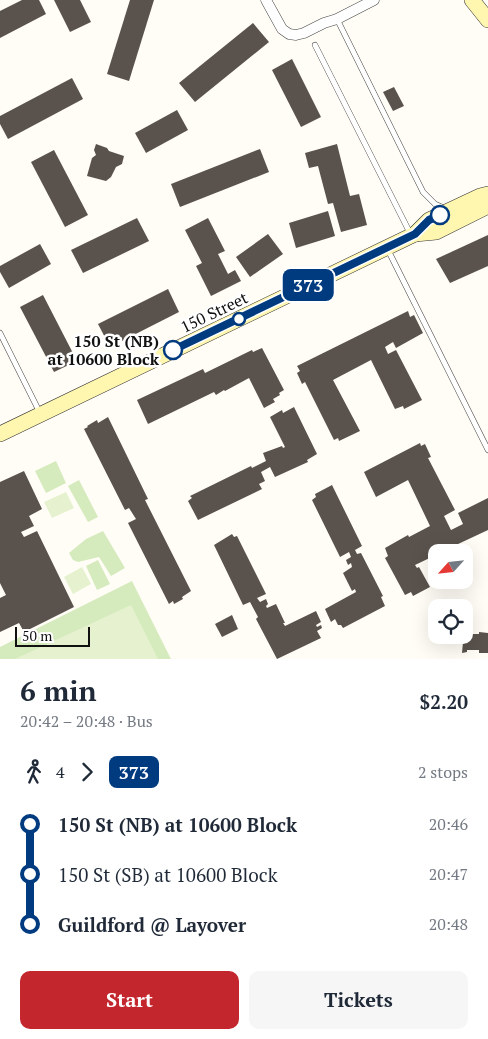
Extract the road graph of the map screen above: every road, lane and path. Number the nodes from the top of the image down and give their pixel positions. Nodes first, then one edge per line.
1 (266, 0) edge
2 (374, 0) edge
3 (472, 0) edge
4 (484, 0) edge
5 (488, 5) edge
6 (337, 19) junction
7 (488, 20) edge
8 (315, 45) dead end
9 (488, 194) edge
10 (488, 206) edge
11 (451, 210) junction
12 (413, 235) junction
13 (386, 248) junction
14 (0, 333) edge
15 (40, 414) junction
16 (0, 434) edge
17 (488, 450) edge

1 - 6 street
2 - 6 street
3 - 7 main road
4 - 5 main road
6 - 11 lane
8 - 12 lane
9 - 11 main road, 150 Street
10 - 12 main road, 150 Street
11 - 12 main road, 150 Street
12 - 13 main road, 150 Street
13 - 15 main road, 150 Street
13 - 17 lane
14 - 15 lane
15 - 16 main road, 150 Street

